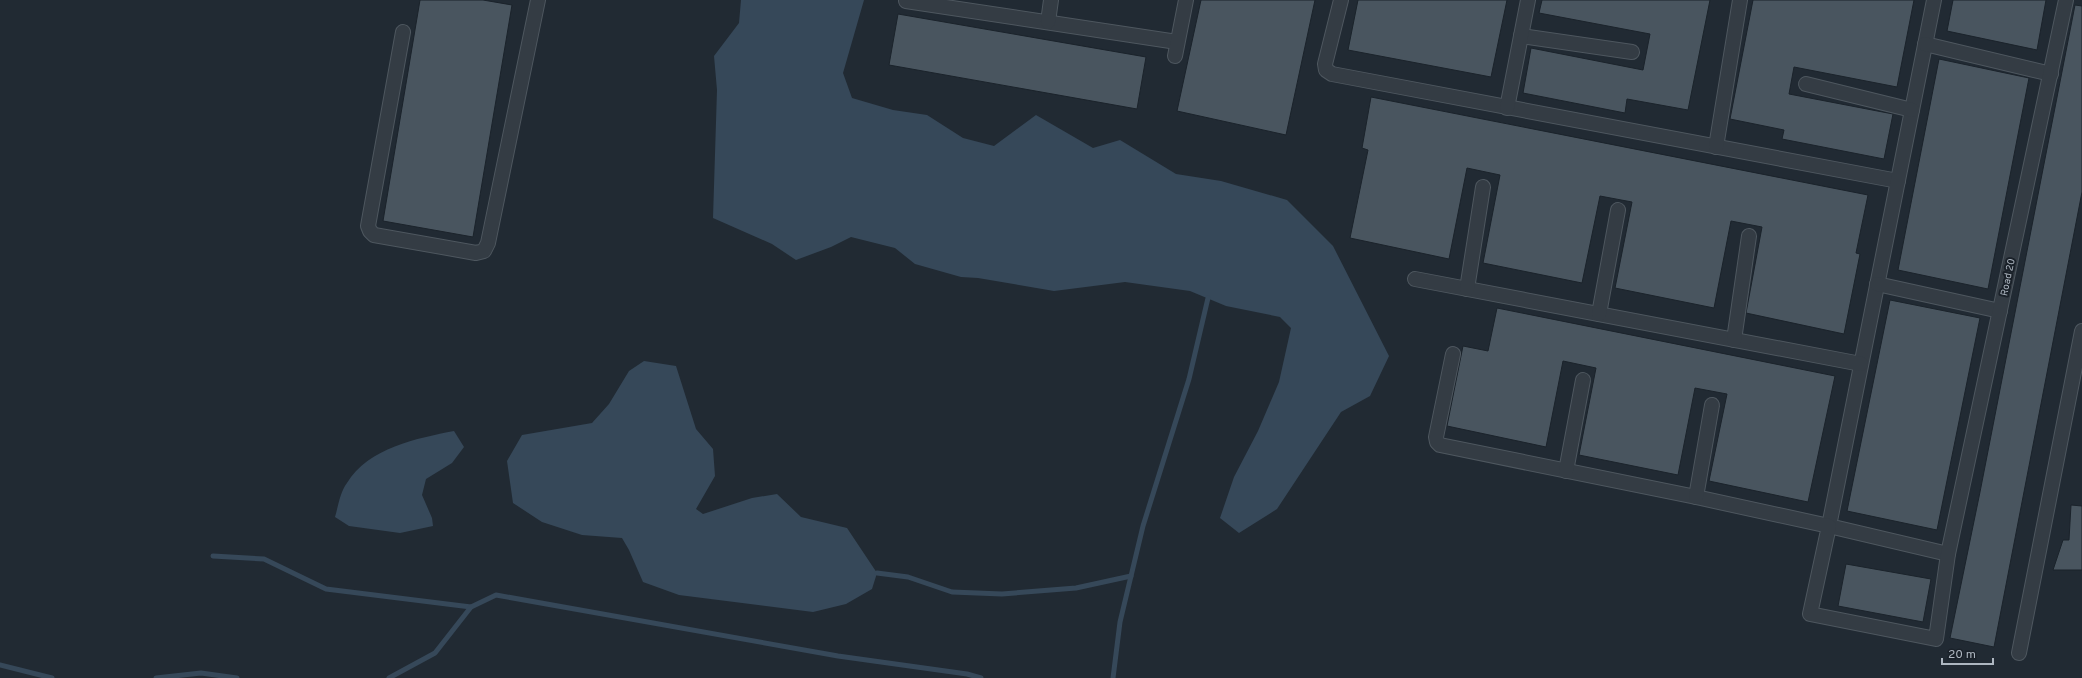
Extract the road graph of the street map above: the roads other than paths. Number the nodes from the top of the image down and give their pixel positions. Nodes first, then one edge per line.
1 (538, 0) edge
2 (906, 0) edge
3 (1051, 0) edge
4 (1186, 0) edge
5 (1341, 0) edge
6 (1528, 0) edge
7 (1740, 0) edge
8 (1934, 0) edge
9 (2066, 0) edge
10 (1048, 22) junction
11 (403, 32) dead end
12 (1521, 36) junction
13 (1177, 42) junction
14 (1926, 44) junction
15 (1632, 52) dead end
16 (1175, 56) dead end
17 (2051, 74) junction
18 (1806, 84) dead end
19 (1507, 108) junction
20 (1912, 110) junction
21 (1716, 147) junction
22 (1898, 181) junction
23 (1483, 187) dead end
24 (1618, 210) dead end
25 (1749, 236) dead end
26 (1415, 279) dead end
27 (1877, 284) junction
28 (1467, 289) junction
29 (2000, 311) junction
30 (1599, 314) junction
31 (2082, 331) edge
32 (1734, 340) junction
33 (1453, 354) dead end
34 (1860, 364) junction
35 (2078, 376) edge
36 (1583, 380) dead end
37 (1712, 405) dead end
38 (1566, 471) junction
39 (1696, 497) junction
40 (1829, 526) junction
41 (1948, 554) junction
42 (2019, 653) dead end

1 - 11 street
2 - 10 street
3 - 10 street
4 - 13 street
5 - 19 street
6 - 12 street
7 - 21 street
8 - 14 street
9 - 17 street, Road 20
10 - 13 street
12 - 15 street
12 - 19 street
13 - 16 street
14 - 17 street
14 - 20 street
17 - 29 street, Road 20
18 - 20 street
19 - 21 street
20 - 22 street
21 - 22 street
22 - 27 street
23 - 28 street
24 - 30 street
25 - 32 street
26 - 28 street
27 - 29 street
27 - 34 street
28 - 30 street
29 - 41 street, Road 20
30 - 32 street
31 - 35 street
32 - 34 street
33 - 38 street
34 - 40 street
35 - 42 street
36 - 38 street
37 - 39 street
38 - 39 street
39 - 40 street
40 - 41 street
40 - 41 street, Road 20

